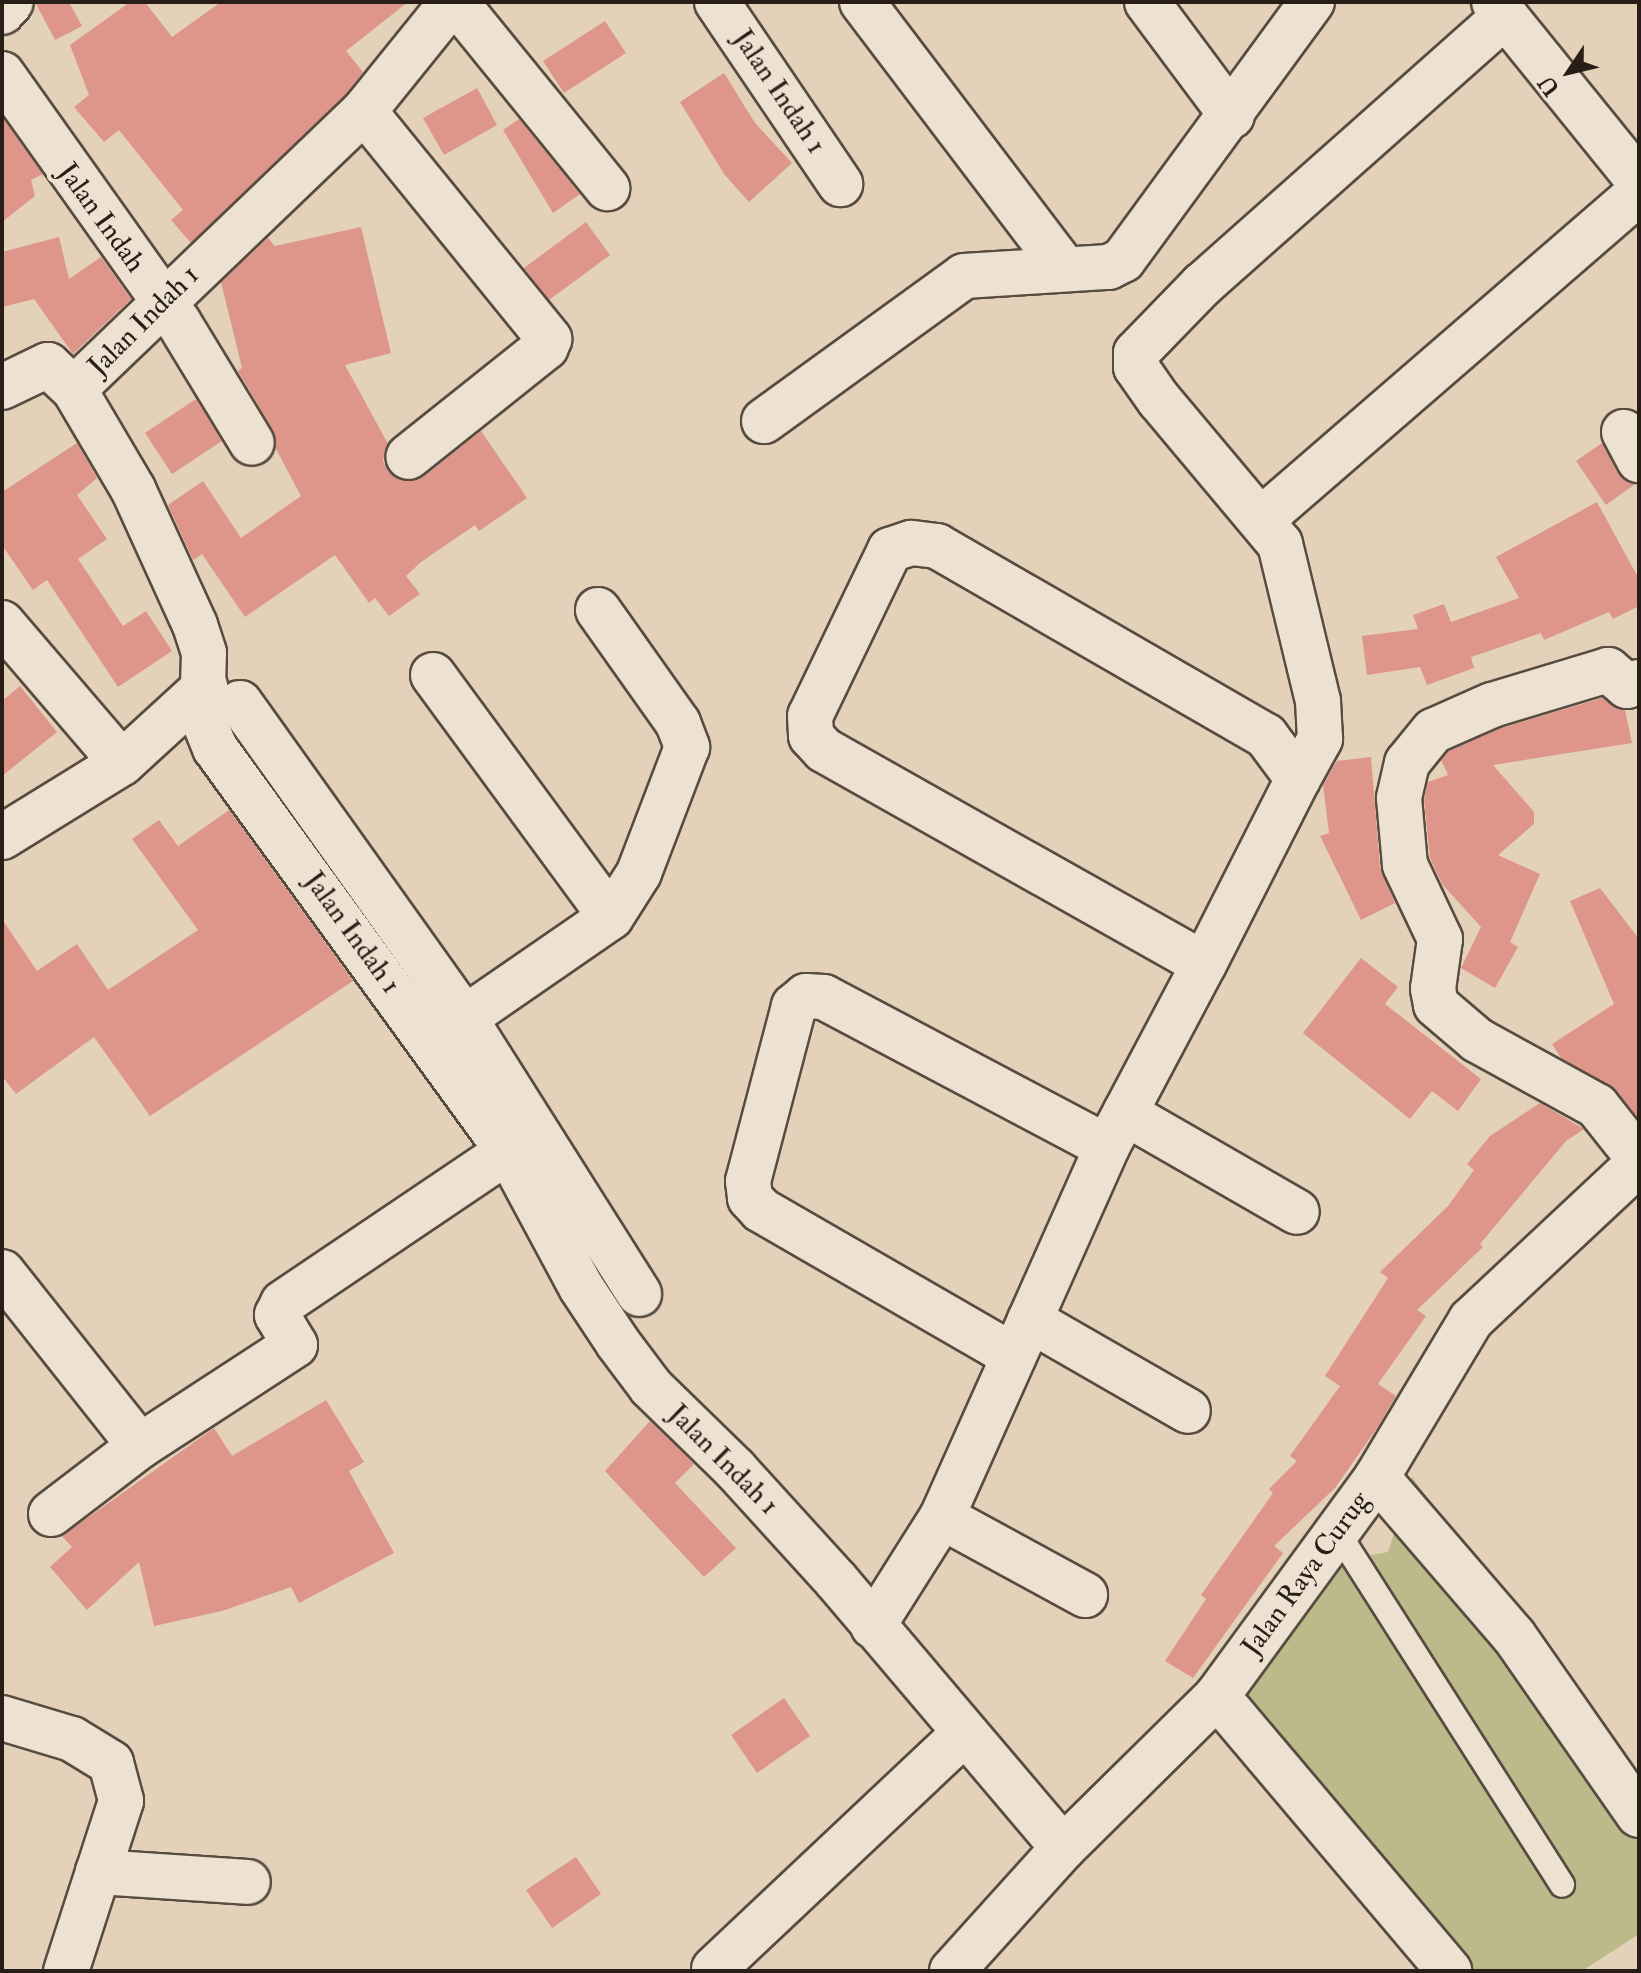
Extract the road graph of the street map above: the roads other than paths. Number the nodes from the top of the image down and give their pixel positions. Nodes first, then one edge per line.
1 (11, 2) edge
2 (454, 2) edge
3 (717, 2) edge
4 (862, 2) edge
5 (1147, 2) edge
6 (1312, 2) edge
7 (1500, 9) edge
8 (2, 12) edge
9 (7, 94) edge
10 (364, 111) junction
11 (1232, 116) junction
12 (1639, 181) edge
13 (840, 184) dead end
14 (607, 188) dead end
15 (1639, 192) edge
16 (1064, 268) junction
17 (163, 302) junction
18 (2, 387) edge
19 (74, 389) junction
20 (764, 421) dead end
21 (252, 443) dead end
22 (408, 457) dead end
23 (1262, 519) junction
24 (598, 610) dead end
25 (2, 623) edge
26 (433, 675) dead end
27 (1639, 682) edge
28 (222, 695) junction
29 (1318, 701) junction
30 (1266, 736) junction
31 (122, 763) junction
32 (1298, 779) junction
33 (2, 837) edge
34 (611, 917) junction
35 (1204, 964) junction
36 (449, 1030) junction
37 (1116, 1130) junction
38 (508, 1151) junction
39 (1639, 1161) edge
40 (1297, 1212) dead end
41 (2, 1272) edge
42 (639, 1294) dead end
43 (1022, 1338) junction
44 (1188, 1411) dead end
45 (140, 1446) junction
46 (1377, 1477) junction
47 (51, 1514) dead end
48 (942, 1517) junction
49 (1338, 1533) junction
50 (1085, 1595) dead end
51 (873, 1626) junction
52 (1217, 1696) junction
53 (2, 1718) edge
54 (963, 1734) junction
55 (1639, 1815) edge
56 (1063, 1848) junction
57 (98, 1872) junction
58 (248, 1882) dead end
59 (1562, 1885) dead end
60 (714, 1969) dead end
61 (66, 1971) edge
62 (952, 1971) edge
63 (1449, 1971) edge

1 - 8 street
2 - 10 street, Jalan Indah 1
2 - 14 street
3 - 13 street, Jalan Indah 1
4 - 16 street
5 - 11 street
6 - 11 street
7 - 12 street
7 - 23 street
9 - 17 street, Jalan Indah
10 - 17 street, Jalan Indah 1
10 - 22 street
11 - 16 street
15 - 23 street
16 - 20 street
17 - 19 street, Jalan Indah 1
17 - 21 street, Jalan Indah
18 - 19 street
19 - 28 street, Jalan Indah 1
23 - 29 street
24 - 34 street
25 - 31 street
26 - 34 street
27 - 39 street
28 - 31 street
28 - 36 street, Jalan Indah 1
29 - 30 street
29 - 32 street
30 - 32 street
30 - 35 street
31 - 33 street
32 - 35 street
34 - 36 street
35 - 37 street
36 - 38 street, Jalan Indah 1
36 - 42 street
37 - 40 street
37 - 43 street
37 - 43 street
38 - 45 street
38 - 51 street, Jalan Indah 1
39 - 46 street, Jalan Raya Curug
41 - 45 street
43 - 44 street
43 - 48 street
45 - 47 street
46 - 49 street, Jalan Raya Curug
46 - 55 street
48 - 50 street
48 - 51 street
49 - 52 street, Jalan Raya Curug
49 - 59 lane
51 - 54 street, Jalan Indah 1
52 - 56 street, Jalan Raya Curug
52 - 63 street
53 - 57 street
54 - 56 street, Jalan Indah 1
54 - 60 street
56 - 62 street, Jalan Raya Curug
57 - 58 street
57 - 61 street

